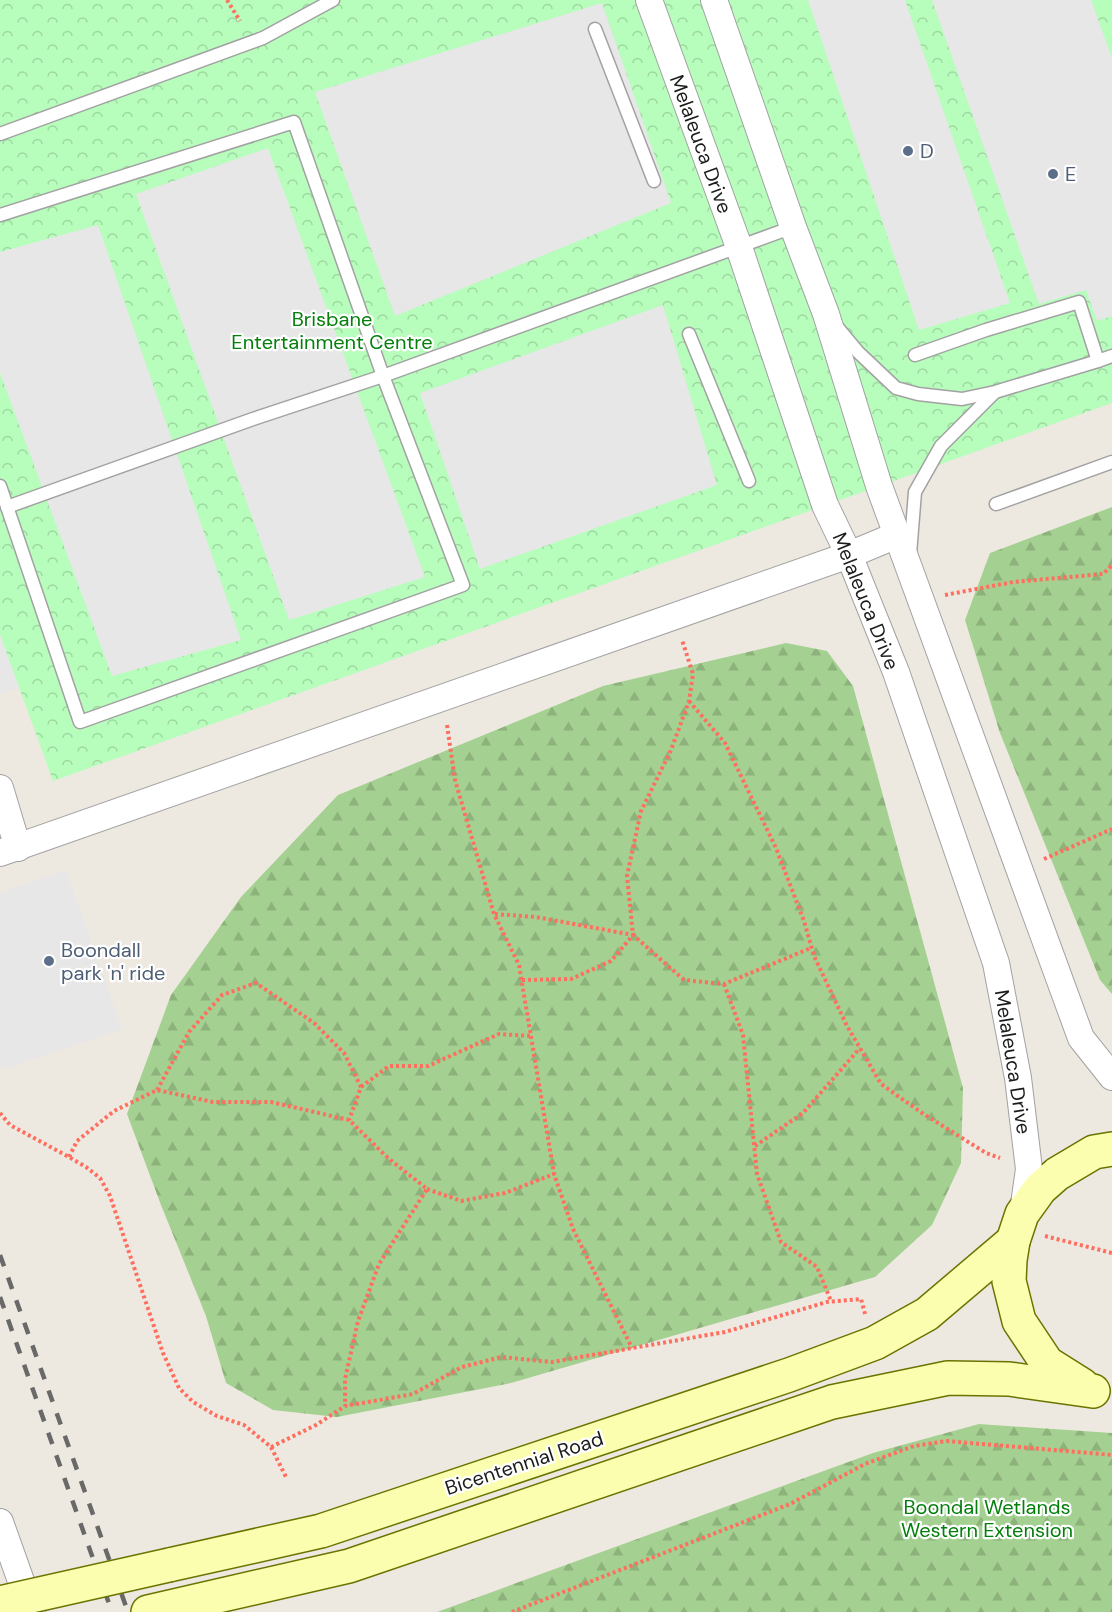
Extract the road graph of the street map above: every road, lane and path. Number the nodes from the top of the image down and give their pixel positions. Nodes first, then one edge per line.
1 (227, 0) edge
2 (333, 0) edge
3 (649, 0) edge
4 (714, 0) edge
5 (240, 21) dead end
6 (595, 29) dead end
7 (0, 134) edge
8 (654, 181) dead end
9 (0, 215) edge
10 (793, 227) junction
11 (739, 248) junction
12 (826, 314) junction
13 (689, 334) dead end
14 (915, 356) dead end
15 (1112, 356) edge
16 (1098, 361) junction
17 (383, 376) junction
18 (995, 392) junction
19 (1112, 462) edge
20 (749, 481) dead end
21 (0, 486) edge
22 (996, 504) dead end
23 (7, 507) junction
24 (897, 535) junction
25 (849, 555) junction
26 (1112, 565) edge
27 (909, 568) junction
28 (921, 599) junction
29 (675, 616) junction
30 (442, 698) junction
31 (689, 701) junction
32 (0, 788) edge
33 (1112, 829) edge
34 (9, 850) edge
35 (1020, 870) junction
36 (494, 914) junction
37 (633, 935) junction
38 (812, 948) junction
39 (522, 980) junction
40 (724, 984) junction
41 (530, 1036) junction
42 (860, 1048) junction
43 (1112, 1077) edge
44 (362, 1086) junction
45 (157, 1090) junction
46 (0, 1113) edge
47 (349, 1120) junction
48 (755, 1146) junction
49 (1112, 1149) edge
50 (69, 1156) junction
51 (1029, 1169) junction
52 (554, 1174) junction
53 (427, 1189) junction
54 (1025, 1230) junction
55 (1112, 1253) edge
56 (831, 1301) junction
57 (867, 1320) dead end
58 (633, 1348) junction
59 (1102, 1393) edge
60 (345, 1406) junction
61 (272, 1447) junction
62 (1112, 1455) edge
63 (287, 1479) dead end
64 (0, 1522) edge
65 (0, 1603) edge
66 (32, 1612) edge
67 (148, 1612) edge
68 (512, 1612) edge

1 - 5 path
2 - 7 lane
3 - 11 street, Melaleuca Drive
4 - 10 street
6 - 8 lane
9 - 17 lane
10 - 11 lane
10 - 12 street
11 - 17 lane
11 - 25 street, Melaleuca Drive
12 - 18 lane
12 - 24 street
13 - 20 lane
14 - 16 lane
15 - 16 lane
16 - 18 lane
17 - 23 lane
17 - 23 lane
18 - 27 lane
19 - 22 lane
21 - 23 lane
24 - 25 street
24 - 27 street
25 - 29 street
25 - 51 street, Melaleuca Drive
26 - 28 path
27 - 28 street
28 - 35 street
29 - 30 street
29 - 31 path
30 - 34 street
30 - 36 path
31 - 37 path
31 - 38 path
32 - 34 street
33 - 35 path
35 - 43 street
36 - 37 path
36 - 39 path
37 - 39 path
37 - 40 path
38 - 40 path
38 - 42 path
39 - 41 path
40 - 48 path
41 - 44 path
41 - 52 path
42 - 48 path
42 - 51 path
44 - 45 path
44 - 47 path
45 - 47 path
45 - 50 path
46 - 50 path
47 - 53 path
48 - 56 path
49 - 54 main road, Bicentennial Road
50 - 61 path
51 - 54 street, Melaleuca Drive
52 - 53 path
52 - 58 path
53 - 60 path
54 - 55 path
54 - 59 main road, Bicentennial Road
54 - 65 main road, Bicentennial Road, bridge
56 - 57 path
56 - 58 path
58 - 60 path
59 - 67 main road, Bicentennial Road
60 - 61 path
61 - 63 path
62 - 68 path
64 - 66 street

